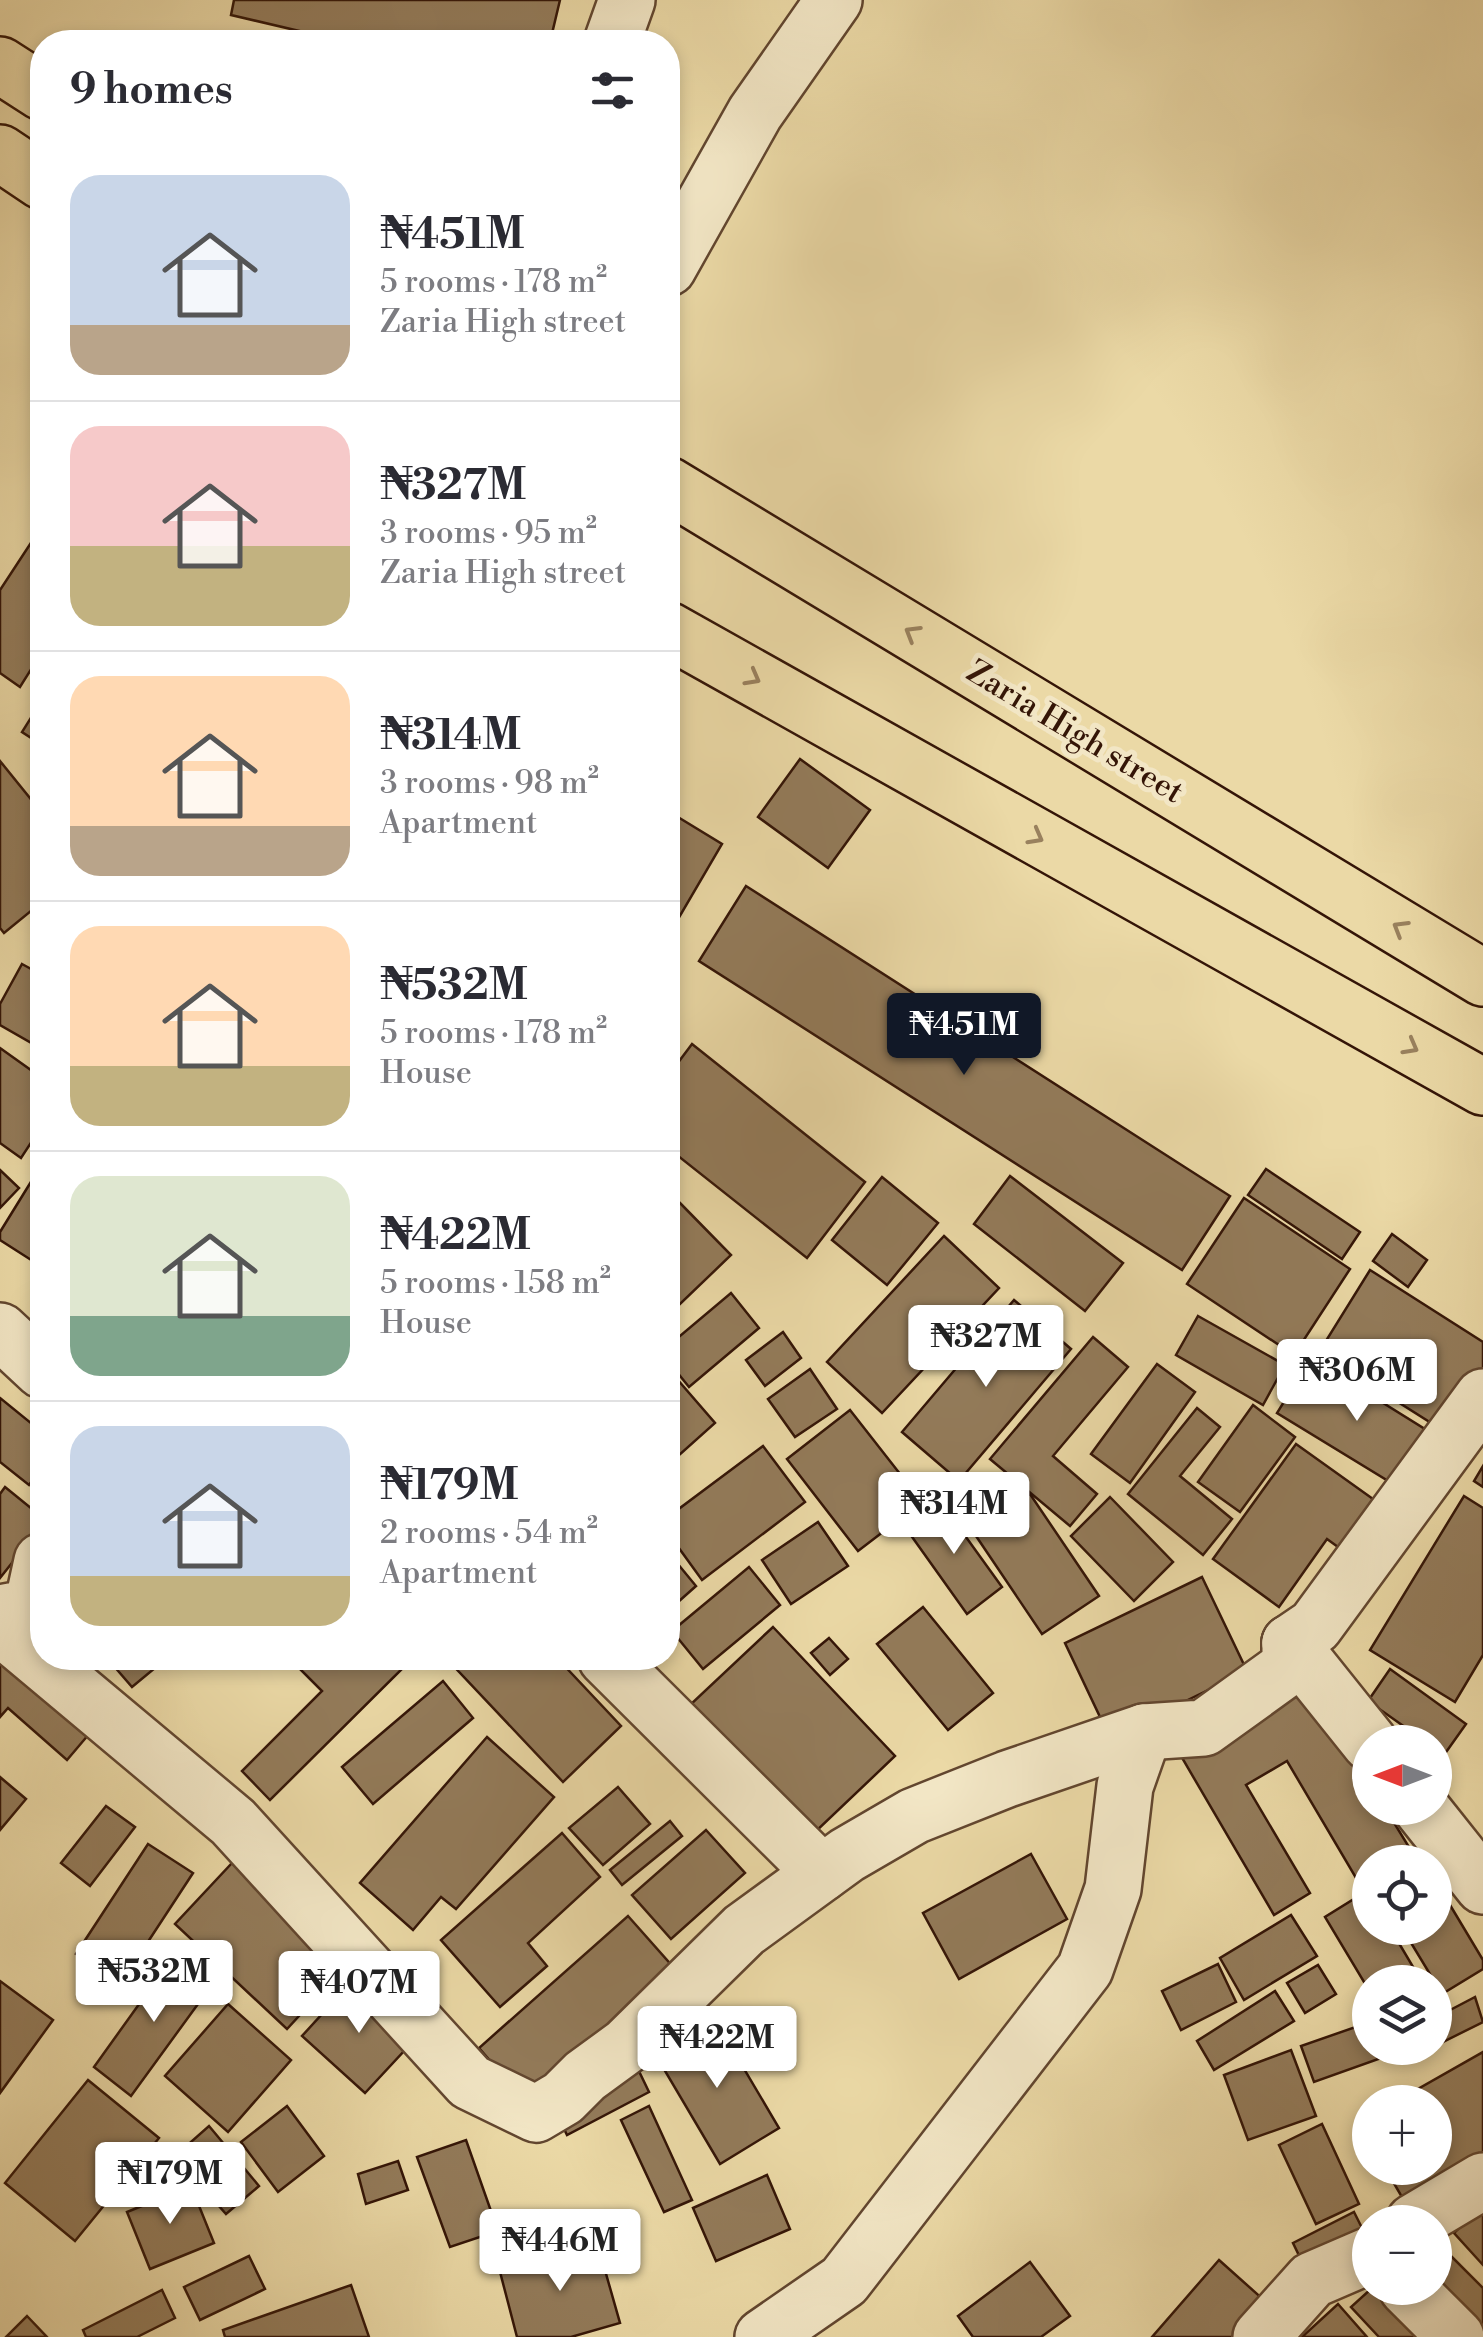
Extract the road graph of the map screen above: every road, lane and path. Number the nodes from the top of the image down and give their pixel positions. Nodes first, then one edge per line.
1 (627, 0) edge
2 (834, 0) edge
3 (616, 30) edge
4 (0, 66) edge
5 (30, 85) edge
6 (0, 153) edge
7 (30, 172) edge
8 (680, 247) edge
9 (680, 492) edge
10 (680, 637) edge
11 (1483, 978) edge
12 (1483, 1087) edge
13 (0, 1332) edge
14 (30, 1359) edge
15 (1483, 1396) edge
16 (30, 1607) edge
17 (0, 1613) edge
18 (0, 1627) edge
19 (1290, 1643) junction
20 (30, 1652) edge
21 (51, 1670) edge
22 (618, 1670) edge
23 (1355, 1725) edge
24 (1144, 1732) junction
25 (1435, 1825) edge
26 (822, 1873) junction
27 (1483, 1886) edge
28 (1483, 2181) edge
29 (1443, 2205) edge
30 (1352, 2263) edge
31 (1424, 2305) edge
32 (763, 2337) edge
33 (1261, 2337) edge
34 (1456, 2337) edge

1 - 3 street
2 - 8 street
4 - 5 main road
6 - 7 main road
11 -> 9 main road, Zaria High street
10 -> 12 main road
13 - 14 street
15 - 19 street
16 - 17 street
18 - 20 street
19 - 23 street
19 - 24 street
21 - 26 street
22 - 26 street
24 - 26 street
24 - 32 street
25 - 27 street
28 - 29 street
30 - 33 street
31 - 34 street

